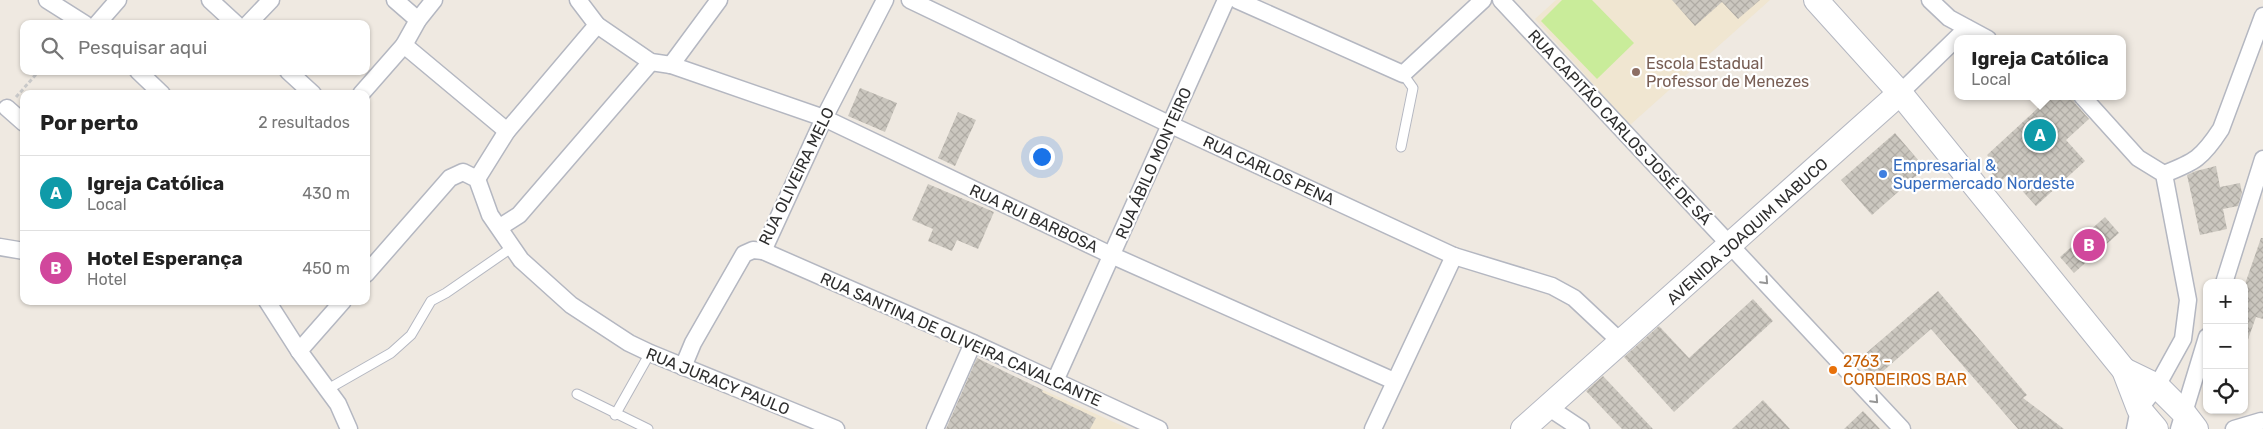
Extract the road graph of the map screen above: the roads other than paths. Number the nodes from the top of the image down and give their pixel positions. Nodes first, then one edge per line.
1 (47, 0) edge
2 (118, 0) edge
3 (210, 0) edge
4 (271, 0) edge
5 (395, 0) edge
6 (434, 0) edge
7 (578, 0) edge
8 (719, 0) edge
9 (885, 0) edge
10 (910, 0) edge
11 (1226, 0) edge
12 (1237, 0) edge
13 (1483, 0) edge
14 (1501, 0) edge
15 (1816, 0) edge
16 (1930, 0) edge
17 (2263, 16) edge
18 (79, 20) edge
19 (100, 20) edge
20 (232, 20) edge
21 (252, 20) edge
22 (418, 20) junction
23 (597, 25) junction
24 (1967, 28) junction
25 (1960, 35) edge
26 (1980, 35) edge
27 (1954, 41) edge
28 (404, 45) junction
29 (651, 62) junction
30 (671, 65) junction
31 (1403, 74) junction
32 (142, 75) edge
33 (292, 75) edge
34 (158, 90) edge
35 (309, 90) edge
36 (365, 90) edge
37 (1900, 93) junction
38 (2086, 100) edge
39 (7, 108) road end
40 (824, 118) junction
41 (20, 119) edge
42 (1171, 125) junction
43 (507, 131) junction
44 (1401, 147) dead end
45 (2263, 159) edge
46 (2164, 174) junction
47 (470, 175) junction
48 (500, 227) junction
49 (1732, 245) junction
50 (514, 246) junction
51 (0, 247) edge
52 (20, 250) edge
53 (763, 251) junction
54 (1111, 255) junction
55 (1454, 256) junction
56 (370, 269) edge
57 (2225, 279) edge
58 (270, 305) edge
59 (339, 305) edge
60 (1622, 343) junction
61 (973, 344) junction
62 (299, 351) junction
63 (650, 353) junction
64 (2203, 353) edge
65 (683, 367) junction
66 (2124, 370) junction
67 (1055, 381) junction
68 (1394, 381) junction
69 (2157, 386) junction
70 (328, 389) junction
71 (577, 394) dead end
72 (1548, 408) junction
73 (615, 415) junction
74 (2137, 419) edge
75 (2186, 423) edge
76 (2259, 423) edge
77 (350, 429) edge
78 (648, 429) edge
79 (836, 429) edge
80 (934, 429) edge
81 (1159, 429) edge
82 (1372, 429) edge
83 (1523, 429) edge
84 (1581, 429) edge
85 (1902, 429) edge
86 (2156, 429) edge
87 (2234, 429) edge

1 - 18 street
2 - 19 street
3 - 20 street
4 - 21 street
5 - 22 street
6 - 22 street
7 - 23 street
8 - 30 street
9 - 40 street, RUA OLIVEIRA MELO
10 - 42 street, RUA CARLOS PENA
11 - 42 street, RUA ÁBILO MONTEIRO
12 - 31 street
13 - 31 street
14 - 49 street, RUA CAPITÃO CARLOS JOSÉ DE SÁ
15 - 37 main road
16 - 24 street
17 - 46 street
22 - 28 street
23 - 29 street
23 - 43 street
24 - 25 street, AVENIDA JOAQUIM NABUCO
24 - 26 street
27 - 37 street, AVENIDA JOAQUIM NABUCO
28 - 36 street
28 - 43 street
29 - 30 street, RUA RUI BARBOSA
29 - 48 street
30 - 40 street, RUA RUI BARBOSA
31 - 44 lane
32 - 34 street
33 - 35 street
37 - 49 main road, AVENIDA JOAQUIM NABUCO
37 - 66 main road
38 - 46 street
39 - 41 street
40 - 53 street, RUA OLIVEIRA MELO
40 - 54 street, RUA RUI BARBOSA
42 - 54 street, RUA ÁBILO MONTEIRO
42 - 55 street, RUA CARLOS PENA
43 - 47 street
45 - 57 street
46 - 69 street
47 - 48 street, RUA JURACY PAULO
47 - 56 street
48 - 50 street, RUA JURACY PAULO
49 - 60 main road, AVENIDA JOAQUIM NABUCO
49 -> 85 street, RUA CAPITÃO CARLOS JOSÉ DE SÁ
50 - 63 street, RUA JURACY PAULO
50 - 70 lane
51 - 52 street
53 - 61 street, RUA SANTINA DE OLIVEIRA CAVALCANTE
53 - 65 street, RUA OLIVEIRA MELO
54 - 67 street, RUA ÁBILO MONTEIRO
54 - 68 street, RUA RUI BARBOSA
55 - 60 street, RUA CARLOS PENA
55 - 68 street
58 - 62 street
59 - 62 street
60 - 72 main road, AVENIDA JOAQUIM NABUCO
61 - 67 street, RUA SANTINA DE OLIVEIRA CAVALCANTE
61 - 80 street
62 - 70 street
63 - 65 street, RUA JURACY PAULO
63 - 73 lane
64 - 75 street
65 - 79 street, RUA JURACY PAULO
66 - 69 main road
66 - 74 main road
67 - 81 street, RUA SANTINA DE OLIVEIRA CAVALCANTE
68 - 82 street
69 - 74 street
69 - 75 main road
70 - 77 street
71 - 73 lane
72 - 83 main road, AVENIDA JOAQUIM NABUCO
72 - 84 street
73 - 78 lane
74 - 86 main road
76 - 87 street

